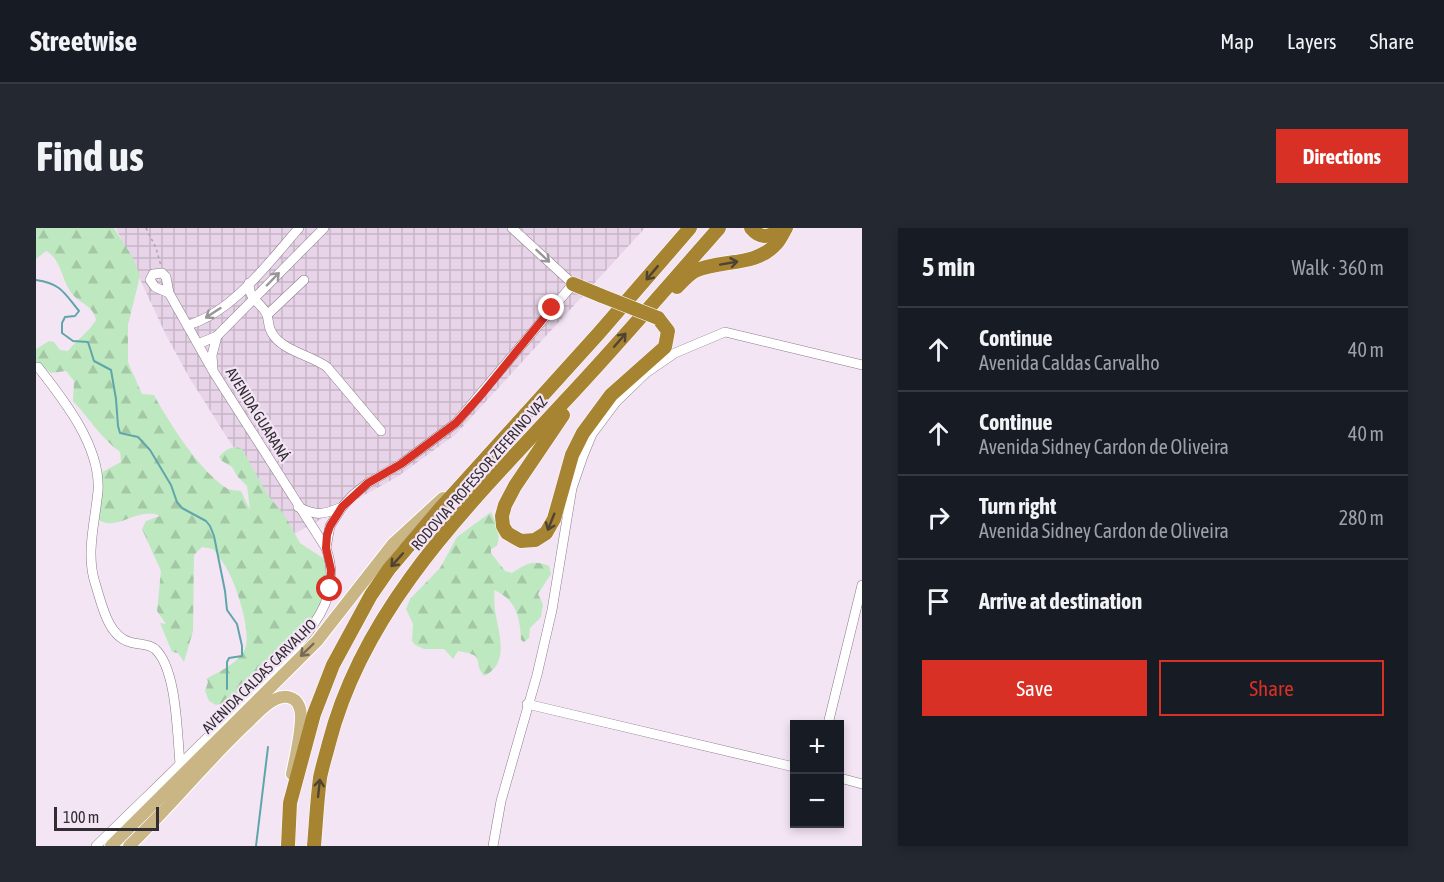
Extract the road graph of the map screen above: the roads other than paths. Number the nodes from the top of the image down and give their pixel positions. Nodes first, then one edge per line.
1 (301, 228) edge
2 (512, 228) edge
3 (690, 228) edge
4 (718, 228) edge
5 (751, 228) edge
6 (784, 228) edge
7 (321, 231) edge
8 (290, 239) junction
9 (303, 249) junction
10 (304, 280) dead end
11 (249, 283) junction
12 (573, 284) junction
13 (168, 293) junction
14 (659, 296) junction
15 (253, 299) junction
16 (267, 315) junction
17 (188, 325) junction
18 (217, 336) junction
19 (198, 345) junction
20 (862, 365) edge
21 (38, 367) dead end
22 (213, 371) junction
23 (581, 384) junction
24 (381, 431) dead end
25 (473, 472) junction
26 (298, 507) junction
27 (342, 507) junction
28 (326, 548) junction
29 (862, 585) edge
30 (527, 704) junction
31 (829, 720) edge
32 (180, 763) junction
33 (790, 766) edge
34 (844, 779) edge
35 (862, 784) edge
36 (290, 803) junction
37 (96, 846) edge
38 (111, 846) edge
39 (129, 846) edge
40 (288, 846) edge
41 (314, 846) edge
42 (493, 846) edge

1 - 7 street
1 - 8 street
2 -> 12 street
3 -> 25 highway, RODOVIA PROFESSOR ZEFERINO VAZ
4 - 14 highway, RODOVIA PROFESSOR ZEFERINO VAZ
5 - 6 highway
14 -> 6 highway
7 - 9 street
8 - 9 street
8 - 11 street
15 -> 9 street
10 - 16 street
11 - 15 street
11 -> 17 street
12 -> 23 highway, bridge
12 - 27 street
13 - 13 street, AVENIDA GUARANÁ
13 - 17 street, AVENIDA GUARANÁ
23 -> 14 highway, RODOVIA PROFESSOR ZEFERINO VAZ
15 - 16 street
15 - 18 street
16 - 24 street
17 - 19 street, AVENIDA GUARANÁ
18 - 19 street
18 - 22 street
19 - 22 street, AVENIDA GUARANÁ
20 - 30 street
21 - 32 street
22 - 26 street, AVENIDA GUARANÁ
41 -> 23 highway, RODOVIA PROFESSOR ZEFERINO VAZ
25 -> 36 highway, RODOVIA PROFESSOR ZEFERINO VAZ
25 -> 38 main road, AVENIDA CALDAS CARVALHO
26 - 27 street
26 - 28 street, AVENIDA GUARANÁ
27 - 28 street
28 - 32 street, AVENIDA CALDAS CARVALHO
29 - 31 street
30 - 33 street
30 - 42 street
32 - 37 street, AVENIDA CALDAS CARVALHO
34 - 35 street
36 - 39 main road, AVENIDA CALDAS CARVALHO
36 - 40 highway, RODOVIA PROFESSOR ZEFERINO VAZ

